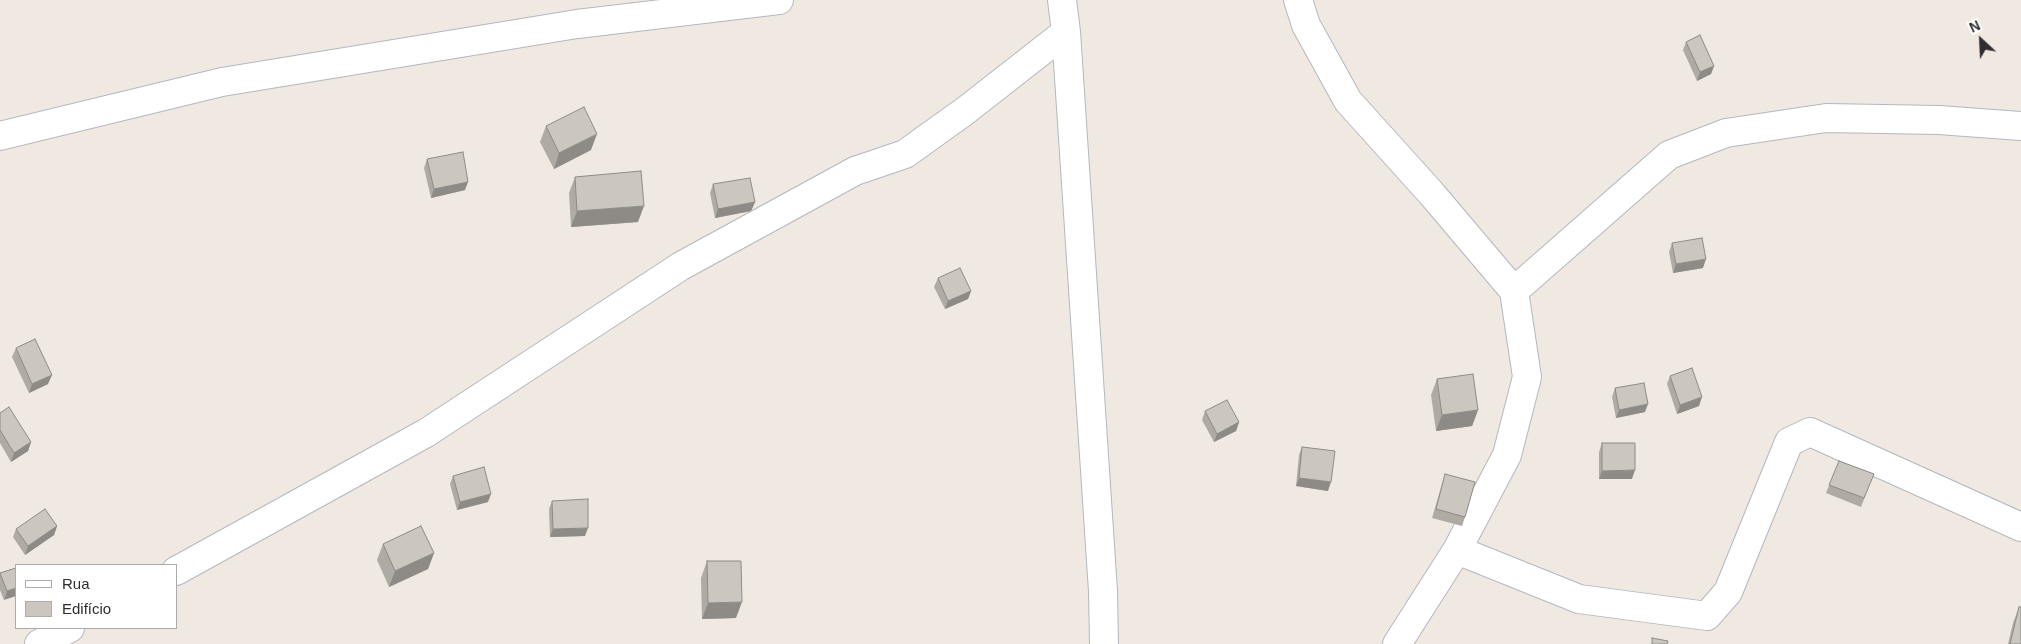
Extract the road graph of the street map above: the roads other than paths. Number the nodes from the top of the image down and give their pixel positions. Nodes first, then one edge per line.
1 (779, 0) edge
2 (1062, 0) edge
3 (1298, 0) edge
4 (1066, 32) junction
5 (2021, 126) edge
6 (2, 138) edge
7 (1514, 291) junction
8 (2021, 527) edge
9 (1457, 550) junction
10 (178, 570) edge
11 (68, 629) edge
12 (39, 644) edge
13 (1104, 644) edge
14 (1397, 644) edge

1 - 6 street
2 - 4 street
3 - 7 street
4 - 10 street
4 - 13 street
5 - 7 street
7 - 9 street
8 - 9 street
9 - 14 street
11 - 12 street

